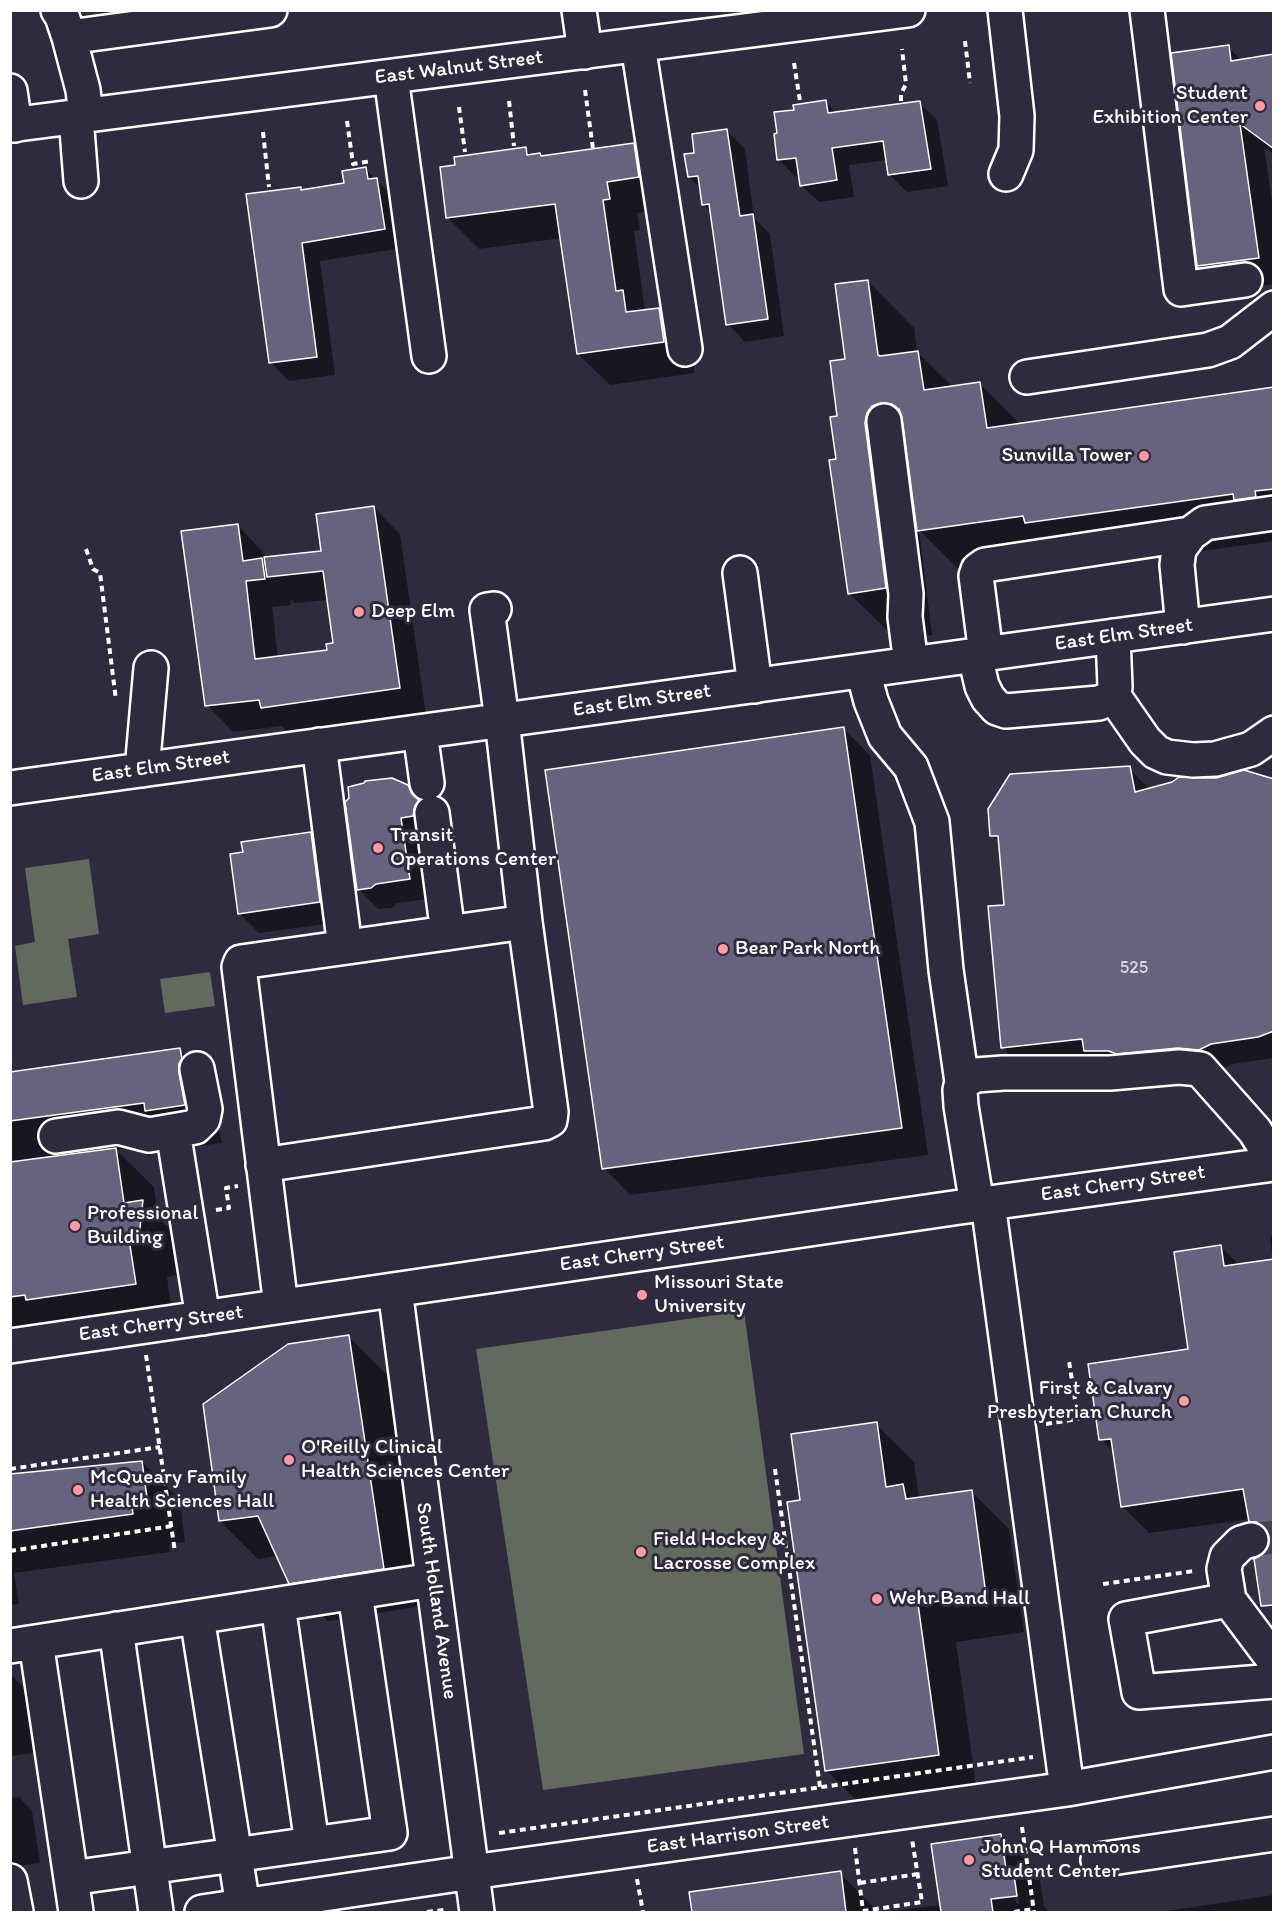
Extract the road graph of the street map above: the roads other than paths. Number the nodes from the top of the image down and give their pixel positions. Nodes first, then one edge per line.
1 (270, 10) edge
2 (579, 10) edge
3 (1005, 10) edge
4 (1147, 10) edge
5 (891, 12) edge
6 (64, 24) edge
7 (638, 45) junction
8 (585, 52) junction
9 (391, 76) junction
10 (10, 91) edge
11 (81, 116) junction
12 (13, 125) edge
13 (1006, 174) dead end
14 (81, 181) dead end
15 (1245, 280) dead end
16 (1274, 308) edge
17 (685, 348) dead end
18 (429, 356) dead end
19 (1028, 376) dead end
20 (884, 421) dead end
21 (1274, 513) edge
22 (1190, 534) junction
23 (740, 573) dead end
24 (494, 609) dead end
25 (1274, 614) edge
26 (1183, 627) junction
27 (1113, 636) junction
28 (980, 655) junction
29 (912, 664) junction
30 (151, 668) dead end
31 (863, 671) junction
32 (755, 686) junction
33 (1113, 694) junction
34 (502, 720) junction
35 (420, 732) junction
36 (1274, 733) edge
37 (319, 745) junction
38 (142, 770) junction
39 (10, 788) edge
40 (525, 922) junction
41 (448, 933) junction
42 (345, 947) junction
43 (197, 1069) dead end
44 (962, 1082) junction
45 (173, 1131) junction
46 (56, 1136) dead end
47 (1274, 1163) edge
48 (254, 1175) junction
49 (982, 1204) junction
50 (395, 1290) junction
51 (282, 1306) junction
52 (203, 1318) junction
53 (10, 1346) edge
54 (1251, 1540) tunnel mouth
55 (433, 1580) junction
56 (355, 1593) junction
57 (1229, 1600) junction
58 (278, 1605) junction
59 (197, 1617) junction
60 (116, 1629) junction
61 (23, 1644) edge
62 (1274, 1660) edge
63 (1274, 1681) edge
64 (1274, 1752) edge
65 (1067, 1789) junction
66 (1274, 1834) edge
67 (312, 1844) junction
68 (234, 1855) junction
69 (1098, 1860) dead end
70 (149, 1868) junction
71 (472, 1872) junction
72 (71, 1878) junction
73 (10, 1881) edge
74 (243, 1906) junction
75 (16, 1912) edge
76 (76, 1912) edge
77 (156, 1912) edge
78 (202, 1912) edge
79 (477, 1912) edge

1 - 6 street
2 - 8 street
3 - 13 street
4 - 15 street
5 - 7 street, East Walnut Street
6 - 11 street
7 - 8 street, East Walnut Street
7 - 17 street
8 - 9 street, East Walnut Street
9 - 11 street, East Walnut Street
9 - 18 street
10 - 12 street
11 - 12 street, East Walnut Street
11 - 14 street
16 - 19 street
20 - 29 street
21 - 22 street
22 - 26 street
22 - 28 street
23 - 32 street
24 - 34 street
25 - 26 street, East Elm Street
26 - 27 street, East Elm Street
27 - 28 street, East Elm Street
27 - 33 street
28 - 29 street, East Elm Street
28 - 33 street
29 - 31 street, East Elm Street
30 - 38 street
31 - 32 street, East Elm Street
31 - 44 street
32 - 34 street, East Elm Street
33 - 36 street
34 - 35 street, East Elm Street
34 - 40 street
35 - 37 street, East Elm Street
35 - 41 street
37 - 38 street, East Elm Street
37 - 42 street
38 - 39 street, East Elm Street
40 - 41 street
40 - 48 street
41 - 42 street
42 - 48 street
43 - 45 street
44 - 47 street
44 - 49 street
45 - 46 street
45 - 52 street
47 - 49 street, East Cherry Street
48 - 51 street
49 - 50 street, East Cherry Street
49 - 65 street
50 - 51 street, East Cherry Street
50 - 55 street, South Holland Avenue
51 - 52 street, East Cherry Street
52 - 53 street, East Cherry Street
54 - 57 street
55 - 56 street
55 - 71 street, South Holland Avenue
56 - 58 street
56 - 67 street
57 - 62 street
57 - 63 street
58 - 59 street
58 - 67 street
59 - 60 street
59 - 68 street
60 - 61 street
60 - 70 street
61 - 72 street
64 - 65 street, East Harrison Street
65 - 71 street, East Harrison Street
66 - 69 street
67 - 68 street
68 - 70 street
68 - 74 street
70 - 72 street
70 - 77 street
71 - 74 street, East Harrison Street
71 - 79 street, South Holland Avenue
72 - 76 street
73 - 75 street
74 - 78 street, East Harrison Street

